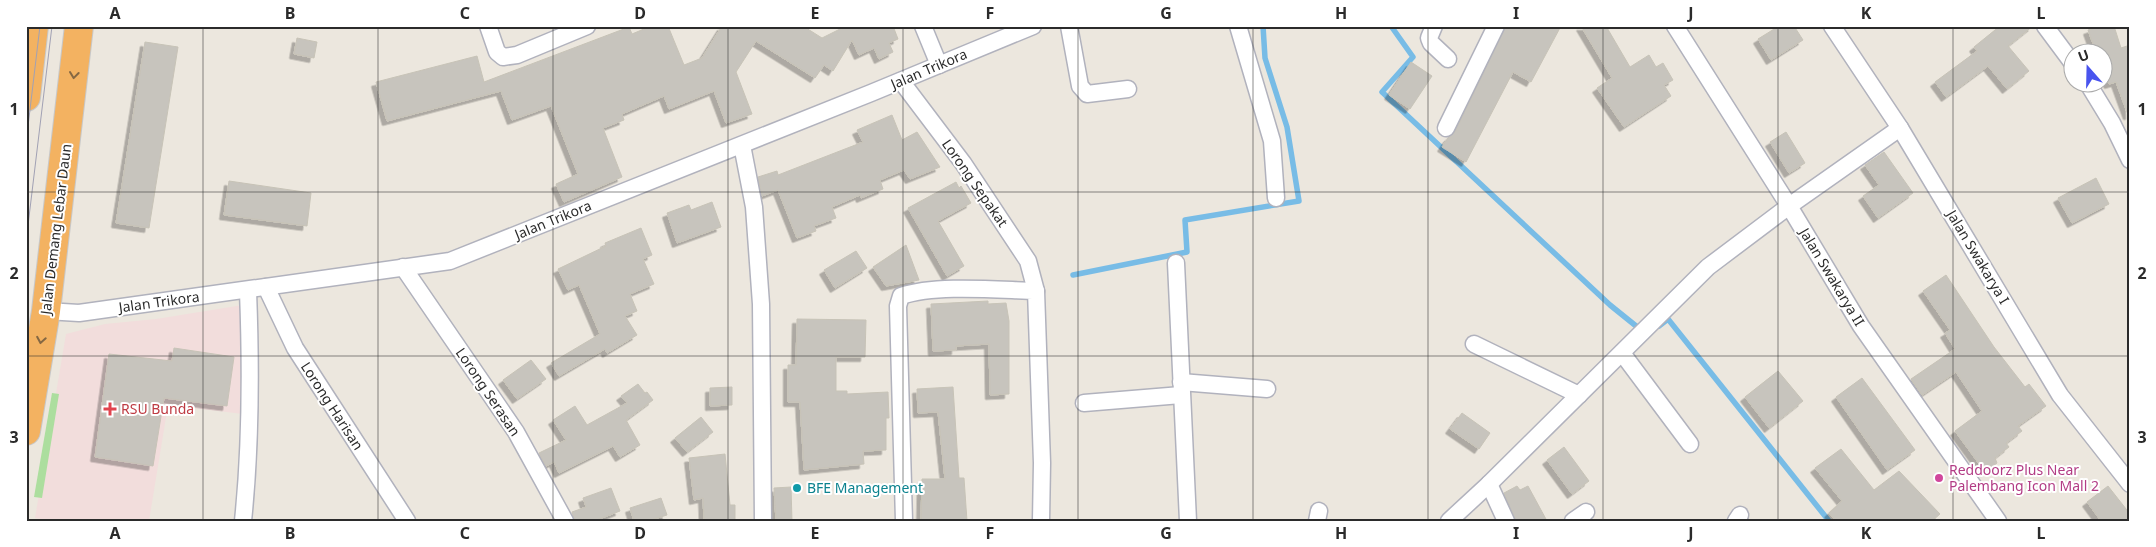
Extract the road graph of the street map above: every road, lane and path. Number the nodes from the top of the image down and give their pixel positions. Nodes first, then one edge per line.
1 (34, 26) edge
2 (79, 26) edge
3 (488, 26) edge
4 (587, 26) edge
5 (923, 26) edge
6 (1033, 26) edge
7 (1068, 26) edge
8 (1238, 26) edge
9 (1434, 26) edge
10 (1496, 26) edge
11 (1676, 26) edge
12 (1832, 26) edge
13 (2045, 26) edge
14 (2064, 51) edge
15 (1448, 59) dead end
16 (939, 65) junction
17 (901, 81) junction
18 (1128, 89) dead end
19 (2093, 92) edge
20 (26, 97) edge
21 (1446, 128) dead end
22 (1900, 128) junction
23 (742, 145) junction
24 (2130, 160) edge
25 (1276, 198) dead end
26 (1789, 206) junction
27 (1176, 264) dead end
28 (403, 268) junction
29 (266, 287) junction
30 (248, 290) junction
31 (1036, 291) junction
32 (46, 311) junction
33 (1474, 344) dead end
34 (1622, 353) junction
35 (1181, 389) junction
36 (1267, 389) dead end
37 (1579, 395) junction
38 (1084, 403) dead end
39 (26, 431) edge
40 (1690, 444) dead end
41 (1489, 484) junction
42 (2130, 484) edge
43 (243, 521) edge
44 (407, 521) edge
45 (565, 521) edge
46 (763, 521) edge
47 (904, 521) edge
48 (1041, 521) edge
49 (1188, 521) edge
50 (1449, 521) edge
51 (1506, 521) edge
52 (1998, 521) edge

1 - 20 highway
2 -> 32 highway, Jalan Demang Lebar Daun
3 - 4 street
5 - 16 street
6 - 16 street, Jalan Trikora
7 - 18 street
8 - 25 street
9 - 15 street
10 - 21 street
11 - 26 street, Jalan Swakarya II
12 - 22 street, Jalan Swakarya I
13 - 14 street
16 - 17 street, Jalan Trikora
17 - 23 street, Jalan Trikora
17 - 31 street, Lorong Sepakat
19 - 24 street
22 - 26 street
22 - 42 street, Jalan Swakarya I
23 - 28 street, Jalan Trikora
23 - 46 street
26 - 34 street
26 - 52 street, Jalan Swakarya II
27 - 35 street
28 - 29 street, Jalan Trikora
28 - 45 street, Lorong Serasan
29 - 30 street, Jalan Trikora
29 - 44 street, Lorong Harisan
30 - 32 street, Jalan Trikora
30 - 43 street
31 - 47 street
31 - 48 street, Lorong Sepakat
32 -> 39 highway, Jalan Demang Lebar Daun
33 - 37 street
34 - 37 street
34 - 40 street
35 - 36 street
35 - 38 street
35 - 49 street
37 - 41 street
41 - 50 street
41 - 51 street

